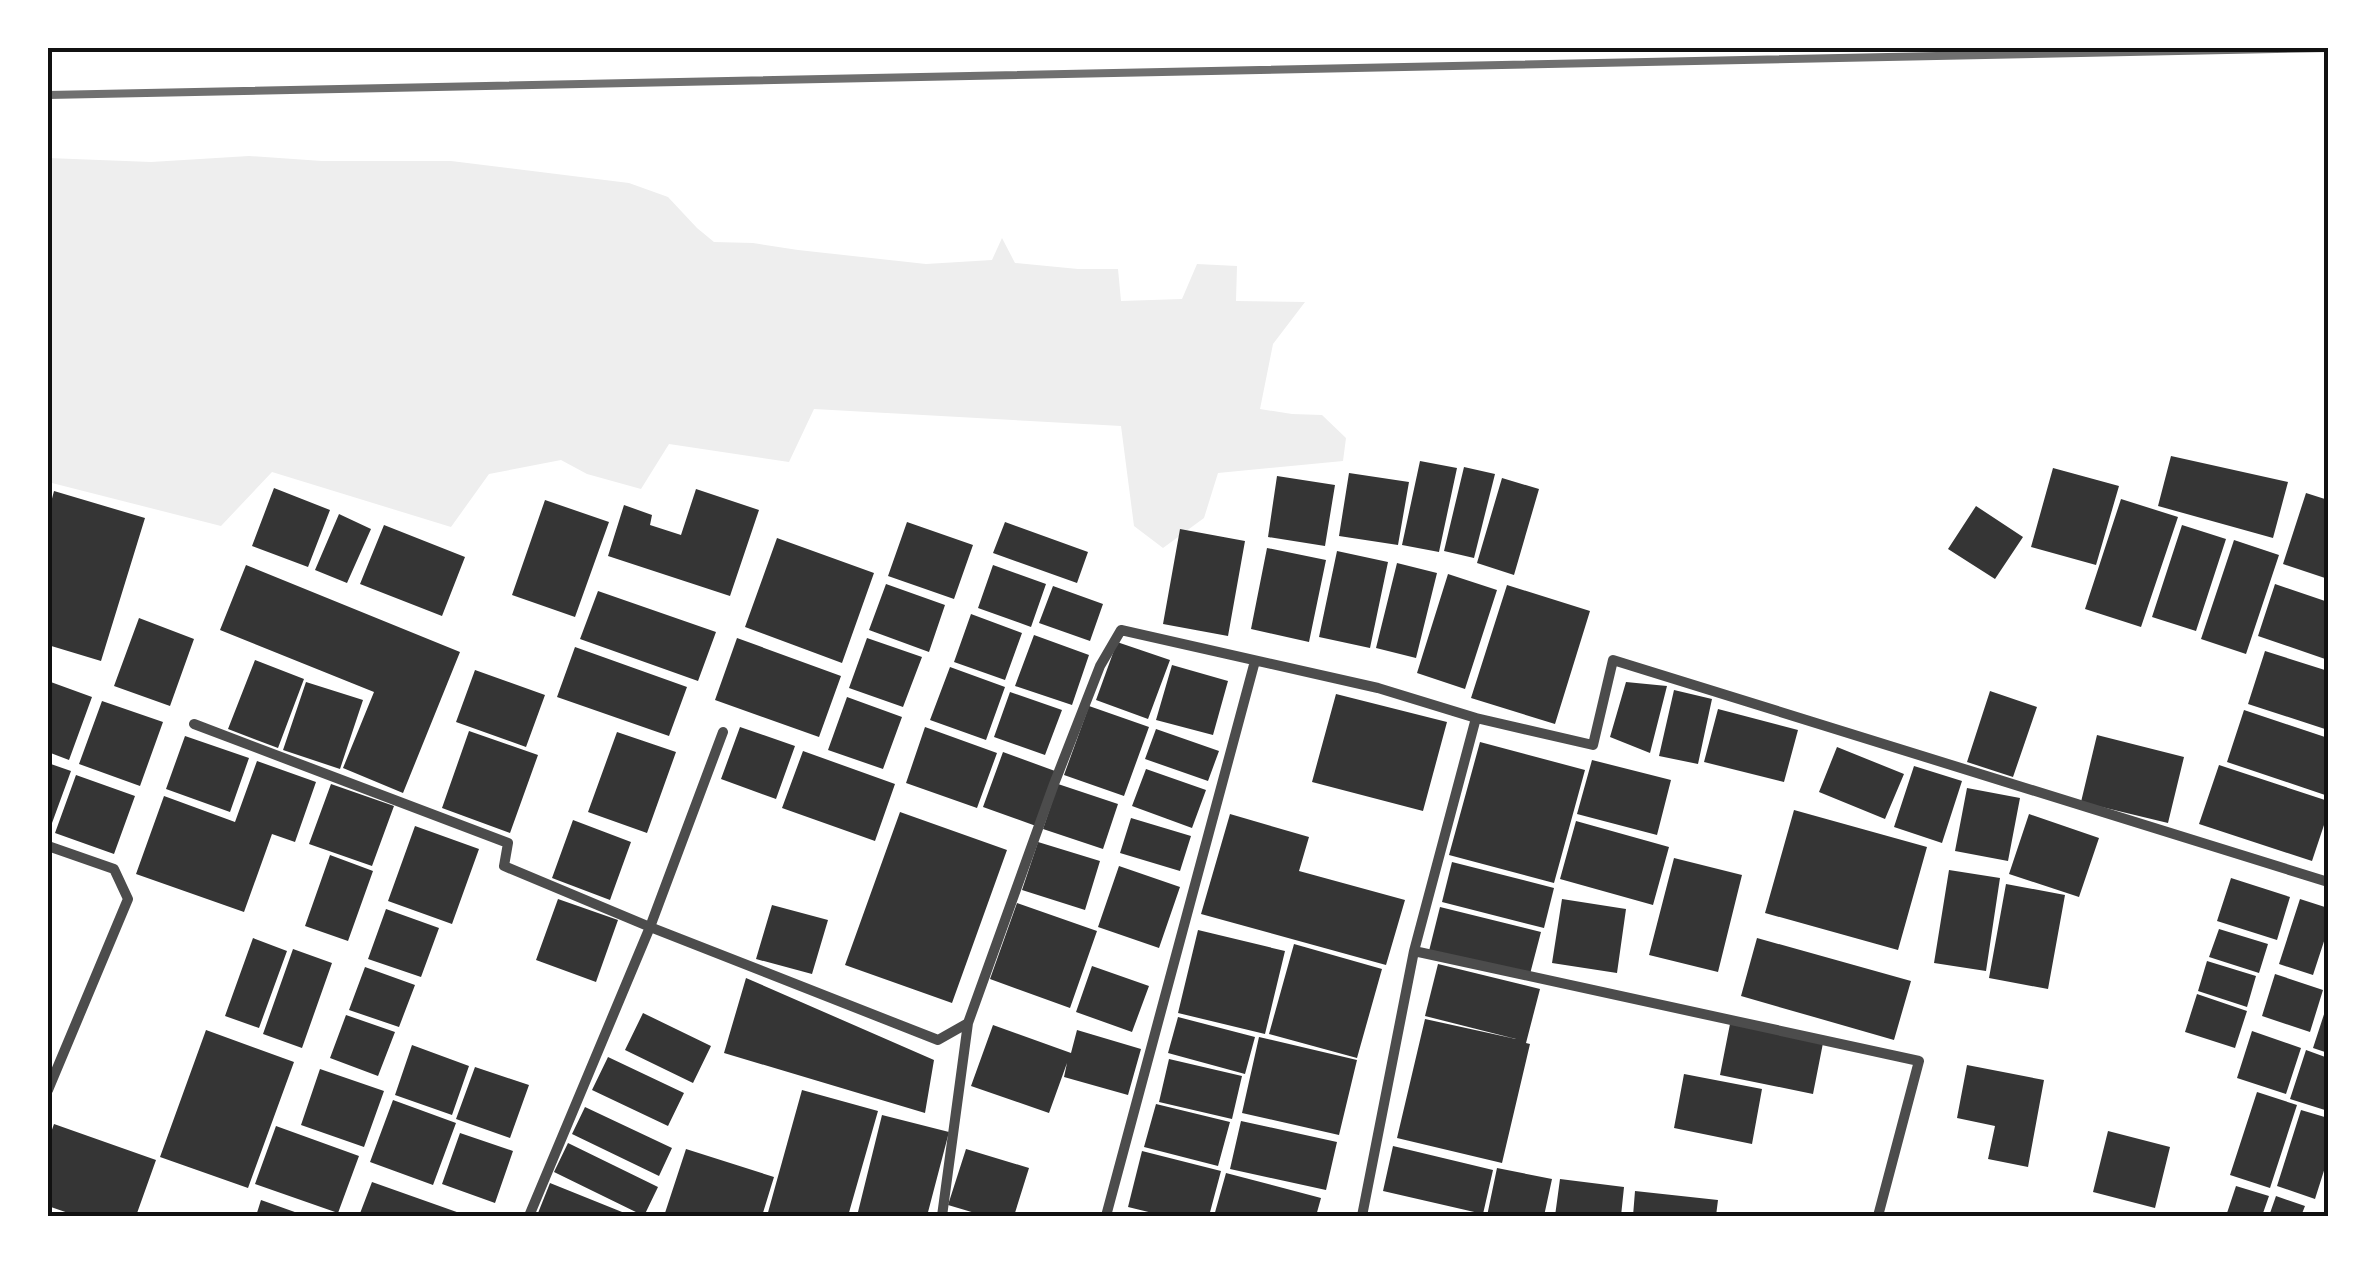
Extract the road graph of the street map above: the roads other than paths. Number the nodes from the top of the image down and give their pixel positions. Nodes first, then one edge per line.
1 (1255, 661) junction
2 (1476, 718) junction
3 (194, 724) dead end
4 (722, 732) dead end
5 (48, 846) edge
6 (2328, 882) edge
7 (650, 926) junction
8 (1414, 951) junction
9 (968, 1023) junction
10 (48, 1090) edge
11 (528, 1216) edge
12 (942, 1216) edge
13 (1106, 1216) edge
14 (1362, 1216) edge
15 (1878, 1216) edge

1 - 2 street
1 - 9 street
1 - 13 street
2 - 6 street
2 - 8 street
3 - 7 street
4 - 7 street
5 - 10 street
7 - 9 street
7 - 11 street
8 - 14 street
8 - 15 street
9 - 12 street

